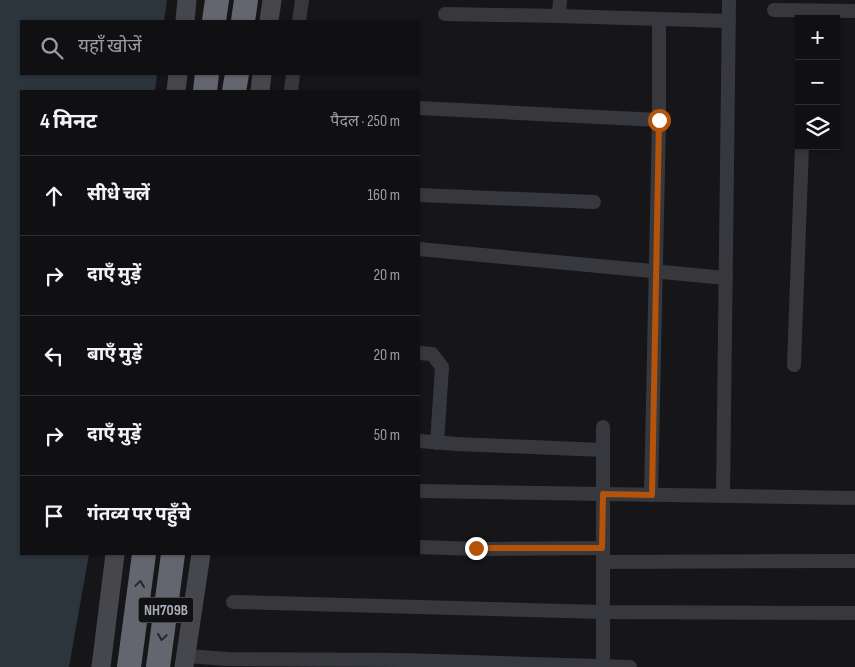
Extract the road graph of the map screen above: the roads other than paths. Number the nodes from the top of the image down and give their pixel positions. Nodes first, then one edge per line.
1 (187, 0) edge
2 (217, 0) edge
3 (246, 0) edge
4 (272, 0) edge
5 (302, 0) edge
6 (560, 0) edge
7 (729, 0) edge
8 (774, 10) dead end
9 (855, 11) edge
10 (446, 14) dead end
11 (807, 15) edge
12 (559, 16) junction
13 (659, 19) junction
14 (185, 20) edge
15 (214, 20) edge
16 (244, 20) edge
17 (269, 20) edge
18 (299, 20) edge
19 (729, 20) junction
20 (178, 75) edge
21 (208, 75) edge
22 (236, 75) edge
23 (262, 75) edge
24 (293, 75) edge
25 (176, 90) edge
26 (205, 90) edge
27 (234, 90) edge
28 (260, 90) edge
29 (291, 90) edge
30 (420, 108) edge
31 (659, 120) junction
32 (802, 150) edge
33 (420, 195) edge
34 (594, 202) dead end
35 (420, 250) edge
36 (657, 272) junction
37 (726, 278) junction
38 (420, 353) edge
39 (794, 365) dead end
40 (603, 428) dead end
41 (420, 442) edge
42 (437, 443) junction
43 (603, 450) junction
44 (420, 491) edge
45 (603, 494) junction
46 (652, 495) junction
47 (723, 496) junction
48 (855, 498) edge
49 (420, 547) edge
50 (116, 555) edge
51 (144, 555) edge
52 (173, 555) edge
53 (201, 555) edge
54 (602, 555) junction
55 (855, 561) edge
56 (233, 602) dead end
57 (603, 612) junction
58 (855, 613) edge
59 (190, 660) edge
60 (225, 661) edge
61 (402, 664) edge
62 (101, 667) edge
63 (129, 667) edge
64 (158, 667) edge
65 (603, 667) edge
66 (630, 667) edge

1 - 14 street
2 - 15 highway
3 - 16 highway
4 - 17 street
5 - 18 street
6 - 12 street
7 - 19 street
8 - 11 street
9 - 11 street
10 - 12 street
12 - 13 street
13 - 19 street
13 - 31 street
19 - 37 street
20 - 25 street
21 - 26 highway
22 - 27 highway
23 - 28 street
24 - 29 street
30 - 31 street
31 - 36 street
32 - 39 street
33 - 34 street
35 - 36 street
36 - 37 street
36 - 46 street
37 - 47 street
38 - 42 street
40 - 43 street
41 - 42 street
42 - 43 street
43 - 45 street
44 - 45 street
45 - 46 street
45 - 54 street
46 - 47 street
47 - 48 street
49 - 54 street
50 - 62 street
63 -> 51 highway, NH709B
52 -> 64 highway, NH709B
53 - 59 street
54 - 55 street
54 - 57 street
56 - 57 street
57 - 58 street
57 - 65 street
59 - 60 street
60 - 61 street
61 - 65 street
65 - 66 street

